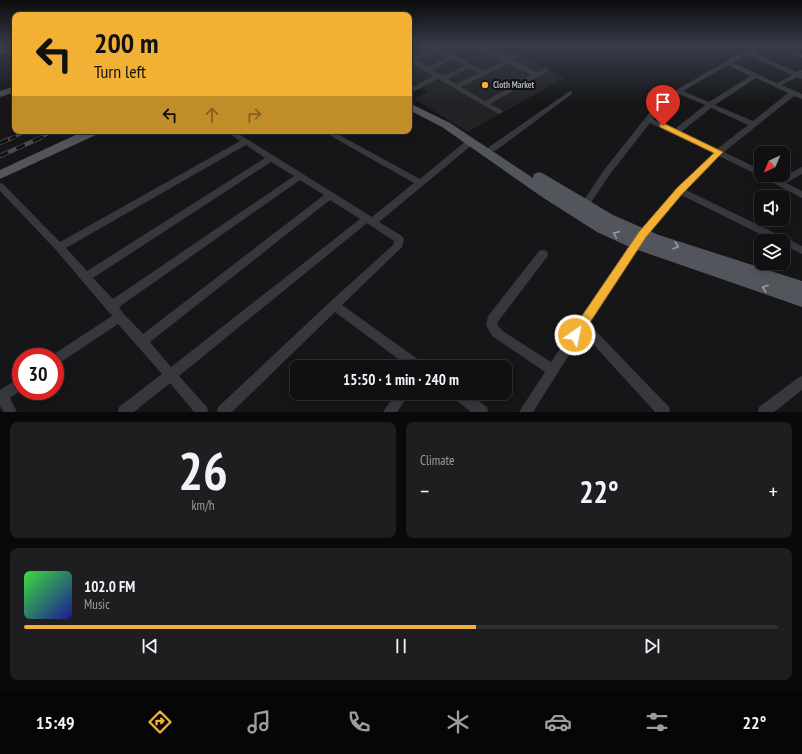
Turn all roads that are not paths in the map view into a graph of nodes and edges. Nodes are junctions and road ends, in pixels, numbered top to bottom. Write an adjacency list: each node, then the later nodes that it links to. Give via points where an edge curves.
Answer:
1 (419, 65): 9 (street)
2 (437, 65): 9 (street)
3 (499, 65): 11 (street)
4 (517, 65): 13 (street)
5 (724, 65): 20 (street)
6 (733, 65): 14 (street)
7 (779, 65): 12 (street)
8 (469, 66): 11 (street); 15 (street)
9 (427, 70): 15 (street)
10 (546, 70): 13 (street)
11 (483, 73): 17 (street)
12 (800, 74): 16 (street)
13 (537, 75): 26 (street)
14 (756, 75): 16 (street); 27 (street)
15 (440, 78): 17 (street); 19 (street)
16 (778, 85): 22 (street)
17 (456, 87): 26 (street)
18 (12, 90): 23 (street)
19 (412, 91)
20 (678, 91): 27 (street); 30 (street)
21 (570, 93): 38 (street)
22 (794, 93): 24 (street); 31 (street)
23 (0, 94)
24 (802, 97)
25 (412, 103): 38 (main road)
26 (485, 104): 29 (street)
27 (710, 105): 31 (street); 32 (street)
28 (412, 108): 37 (main road, via 446,125)
29 (500, 112)
30 (649, 120): 32 (street); 52 (street, via 607,172)
31 (753, 124): 39 (street)
32 (676, 132): 39 (street)
33 (87, 134): 41 (main road)
34 (234, 134): 36 (street)
35 (331, 134): 46 (street)
36 (246, 142): 40 (street); 55 (street)
37 (470, 142): 46 (street); 54 (main road, one-way to 37, via 602,228)
38 (492, 149): 52 (main road)
39 (719, 152): 42 (street); 49 (street)
40 (271, 158): 45 (street); 58 (street)
41 (22, 164): 44 (main road); 48 (main road)
42 (754, 170)
43 (802, 170): 47 (street)
44 (0, 175)
45 (300, 176): 50 (street); 62 (street)
46 (420, 183): 53 (street)
47 (779, 183): 51 (street)
48 (0, 185): 55 (street)
49 (680, 191): 54 (street); 56 (street)
50 (330, 195): 53 (street); 65 (street)
51 (802, 195)
52 (585, 205): 54 (main road)
53 (370, 220): 61 (street, via 399,239 397,247); 69 (street)
54 (640, 239): 59 (main road, one-way to 59); 60 (main road, one-way to 54); 64 (street)
55 (59, 247): 58 (street)
56 (802, 250)
57 (543, 254): 68 (street, via 492,320 491,326 500,336)
58 (86, 277): 62 (street)
59 (802, 288)
60 (802, 300)
61 (334, 305): 67 (street); 78 (street)
62 (112, 306): 63 (street)
63 (119, 317): 65 (street); 66 (street)
64 (582, 324): 68 (street); 82 (street)
65 (142, 341): 69 (street)
66 (64, 354)
67 (409, 360)
68 (553, 370): 81 (street)
69 (171, 375): 76 (street); 77 (street)
70 (802, 382): 83 (street)
71 (12, 389): 72 (street)
72 (0, 397): 75 (street)
73 (398, 400): 79 (street)
74 (466, 400): 80 (street)
75 (11, 412)
76 (124, 412)
77 (202, 412)
78 (223, 412)
79 (389, 412)
80 (482, 412)
81 (525, 412)
82 (664, 412)
83 (764, 412)

